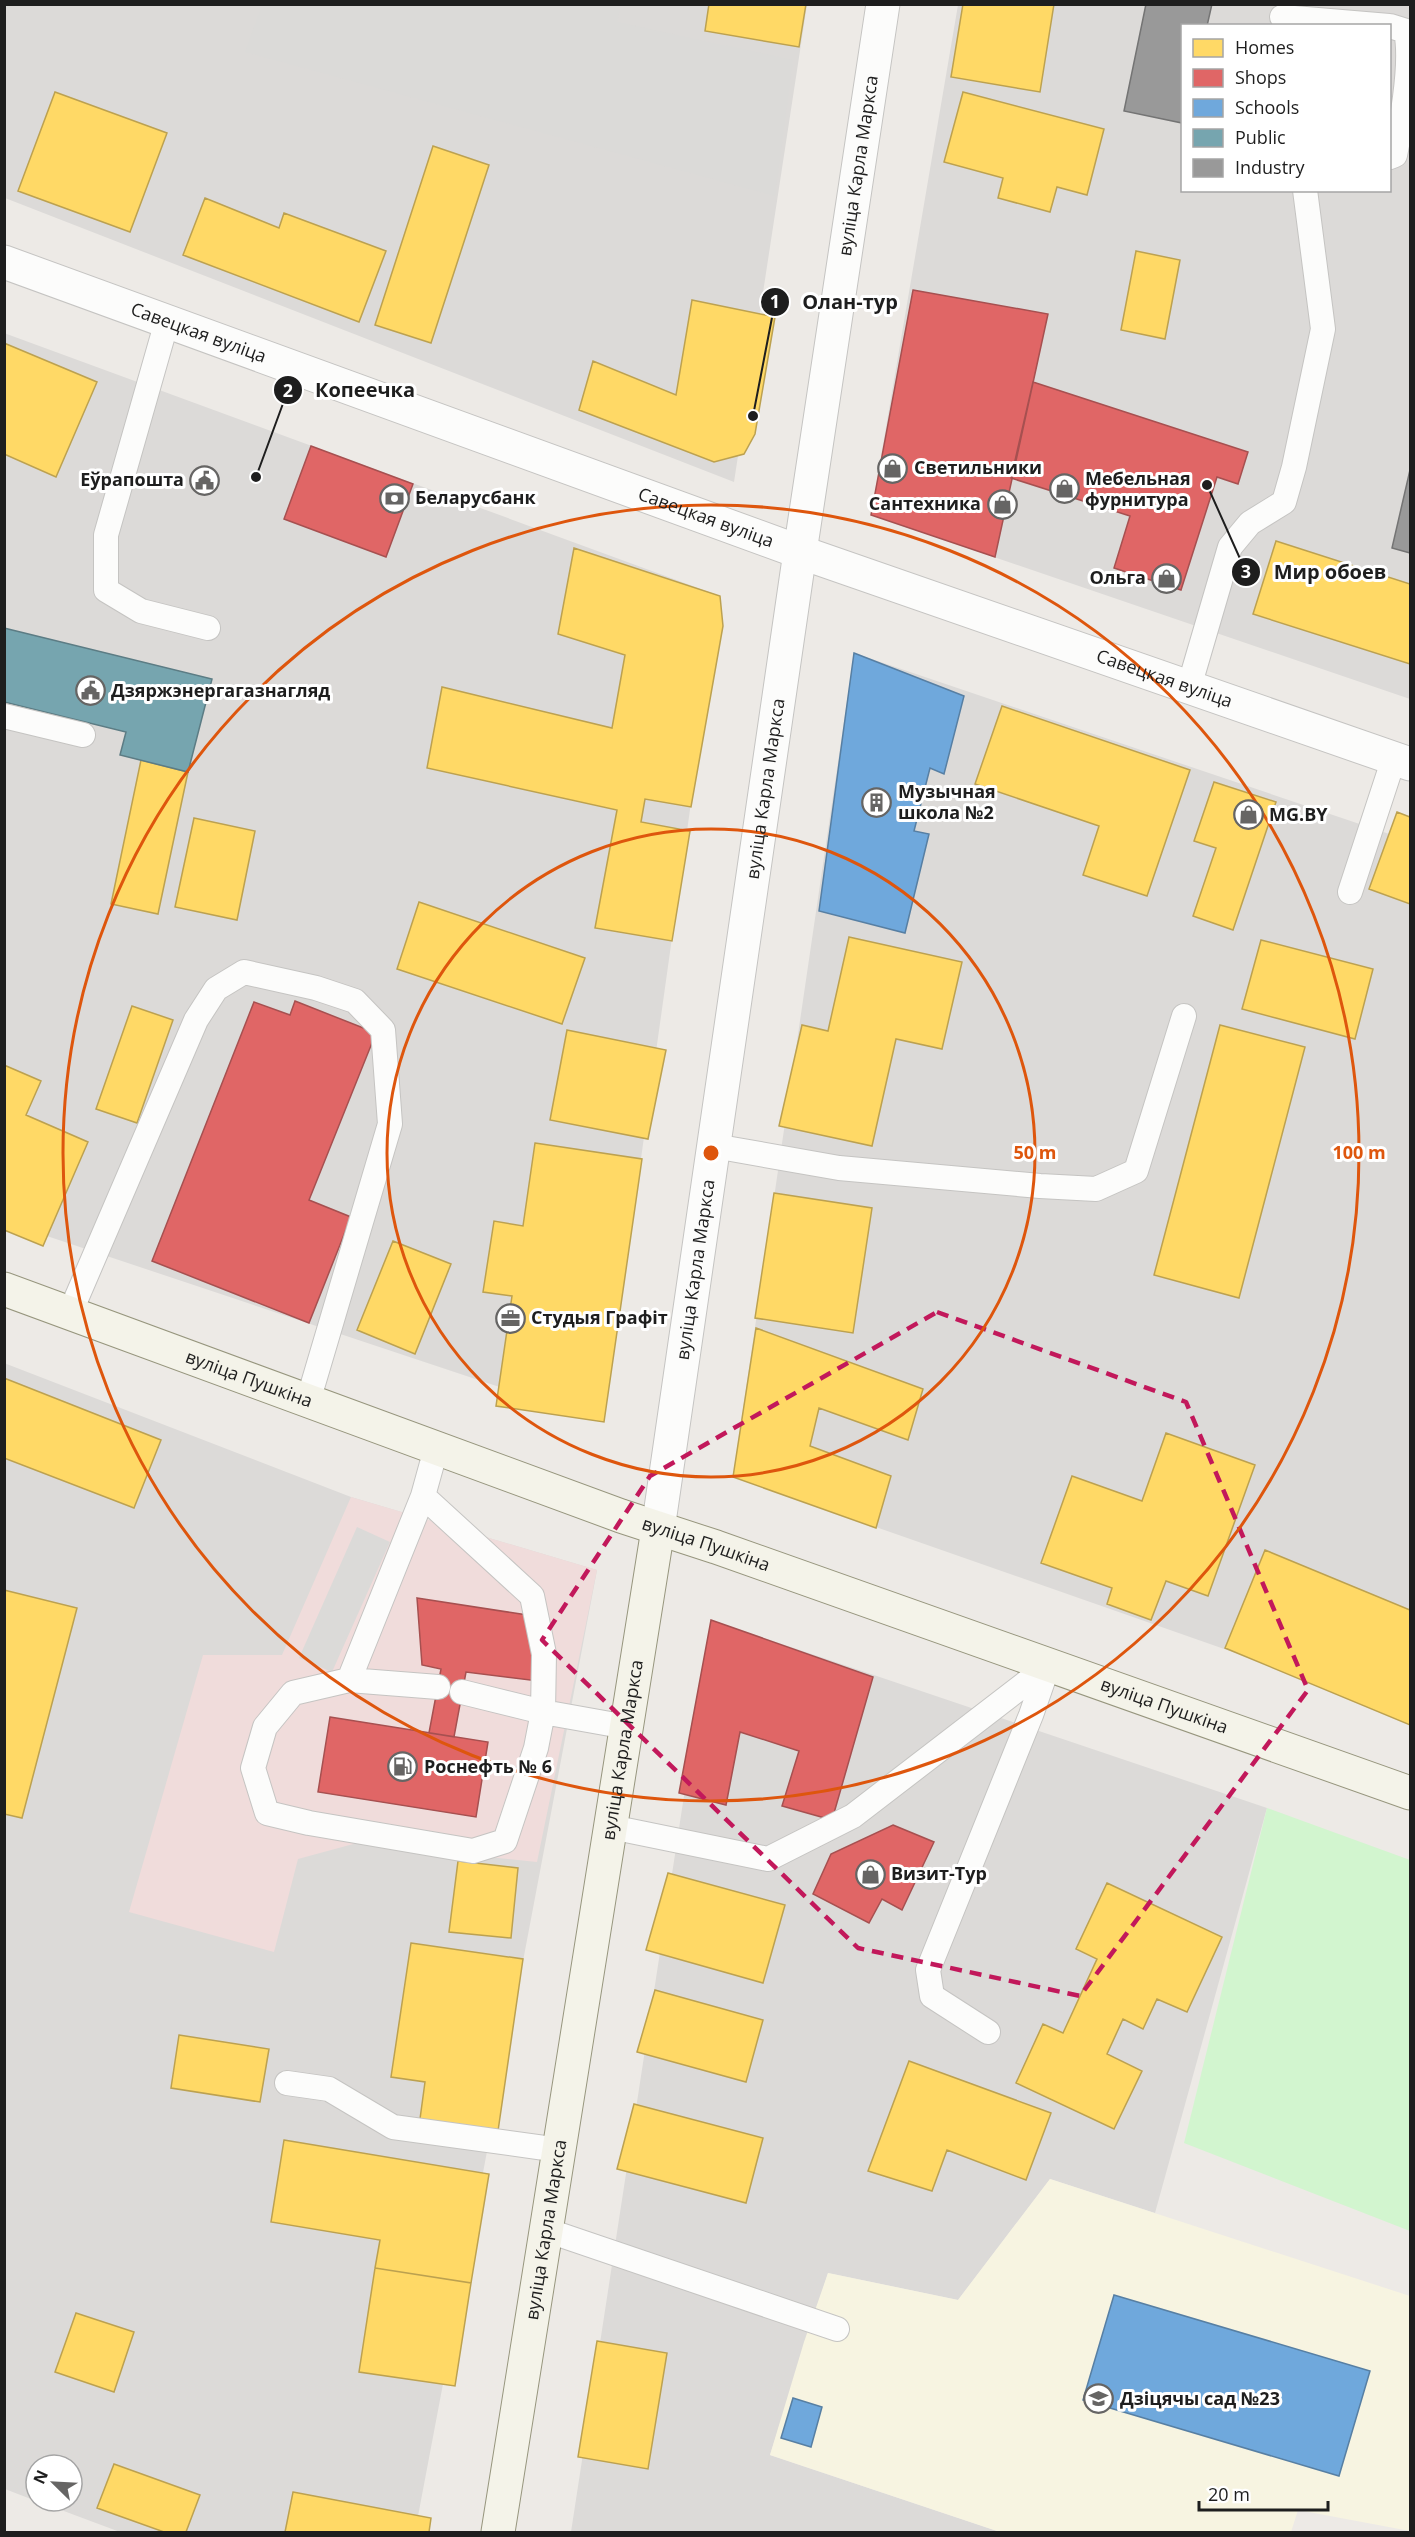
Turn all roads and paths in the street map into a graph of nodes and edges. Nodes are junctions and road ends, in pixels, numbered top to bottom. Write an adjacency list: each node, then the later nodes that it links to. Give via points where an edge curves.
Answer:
1 (883, 4): 9 (street, вуліца Карла Маркса)
2 (1282, 16): 3 (lane)
3 (1368, 24)
4 (1391, 27): 5 (lane, via 1406,31 1409,48 1399,137 1395,155)
5 (1391, 156)
6 (1305, 192): 11 (lane, via 1323,329 1294,467 1284,502 1250,523 1230,547)
7 (4, 262): 8 (street, Савецкая вуліца)
8 (167, 321): 9 (street, Савецкая вуліца); 10 (lane, via 106,535 106,590 141,611)
9 (800, 552): 11 (street, Савецкая вуліца); 17 (street, вуліца Карла Маркса)
10 (208, 628)
11 (1189, 687): 14 (street, Савецкая вуліца)
12 (4, 716): 13 (lane)
13 (83, 735)
14 (1402, 761): 15 (lane)
15 (1350, 892)
16 (1184, 1016): 17 (lane, via 1136,1171 1096,1189 839,1168)
17 (714, 1146): 23 (street, вуліца Карла Маркса)
18 (4, 1289): 19 (main road, вуліца Пушкіна)
19 (70, 1313): 20 (main road, вуліца Пушкіна); 20 (lane, via 196,1020 216,989 244,972 355,1001 383,1030 390,1124)
20 (308, 1401): 21 (main road, вуліца Пушкіна)
21 (436, 1449): 22 (lane); 23 (main road, вуліца Пушкіна)
22 (423, 1496): 25 (lane); 28 (lane, via 532,1596 544,1654)
23 (657, 1528): 24 (main road, вуліца Пушкіна); 29 (main road, вуліца Карла Маркса)
24 (1048, 1666): 30 (main road, вуліца Пушкіна); 31 (lane, via 853,1816 768,1859); 32 (lane, via 928,1970 932,1996)
25 (349, 1680): 26 (lane); 28 (lane, via 293,1693 265,1727 253,1768 267,1813 473,1851 505,1840 536,1748)
26 (438, 1687)
27 (462, 1692): 28 (lane)
28 (543, 1712): 29 (lane)
29 (627, 1728): 31 (main road, вуліца Карла Маркса)
30 (1410, 1793)
31 (611, 1827): 34 (main road, вуліца Карла Маркса)
32 (988, 2032)
33 (287, 2084): 34 (lane, via 329,2089 393,2127)
34 (559, 2150): 35 (main road, вуліца Карла Маркса)
35 (546, 2230): 36 (lane); 37 (main road, вуліца Карла Маркса)
36 (837, 2328)
37 (498, 2532)

